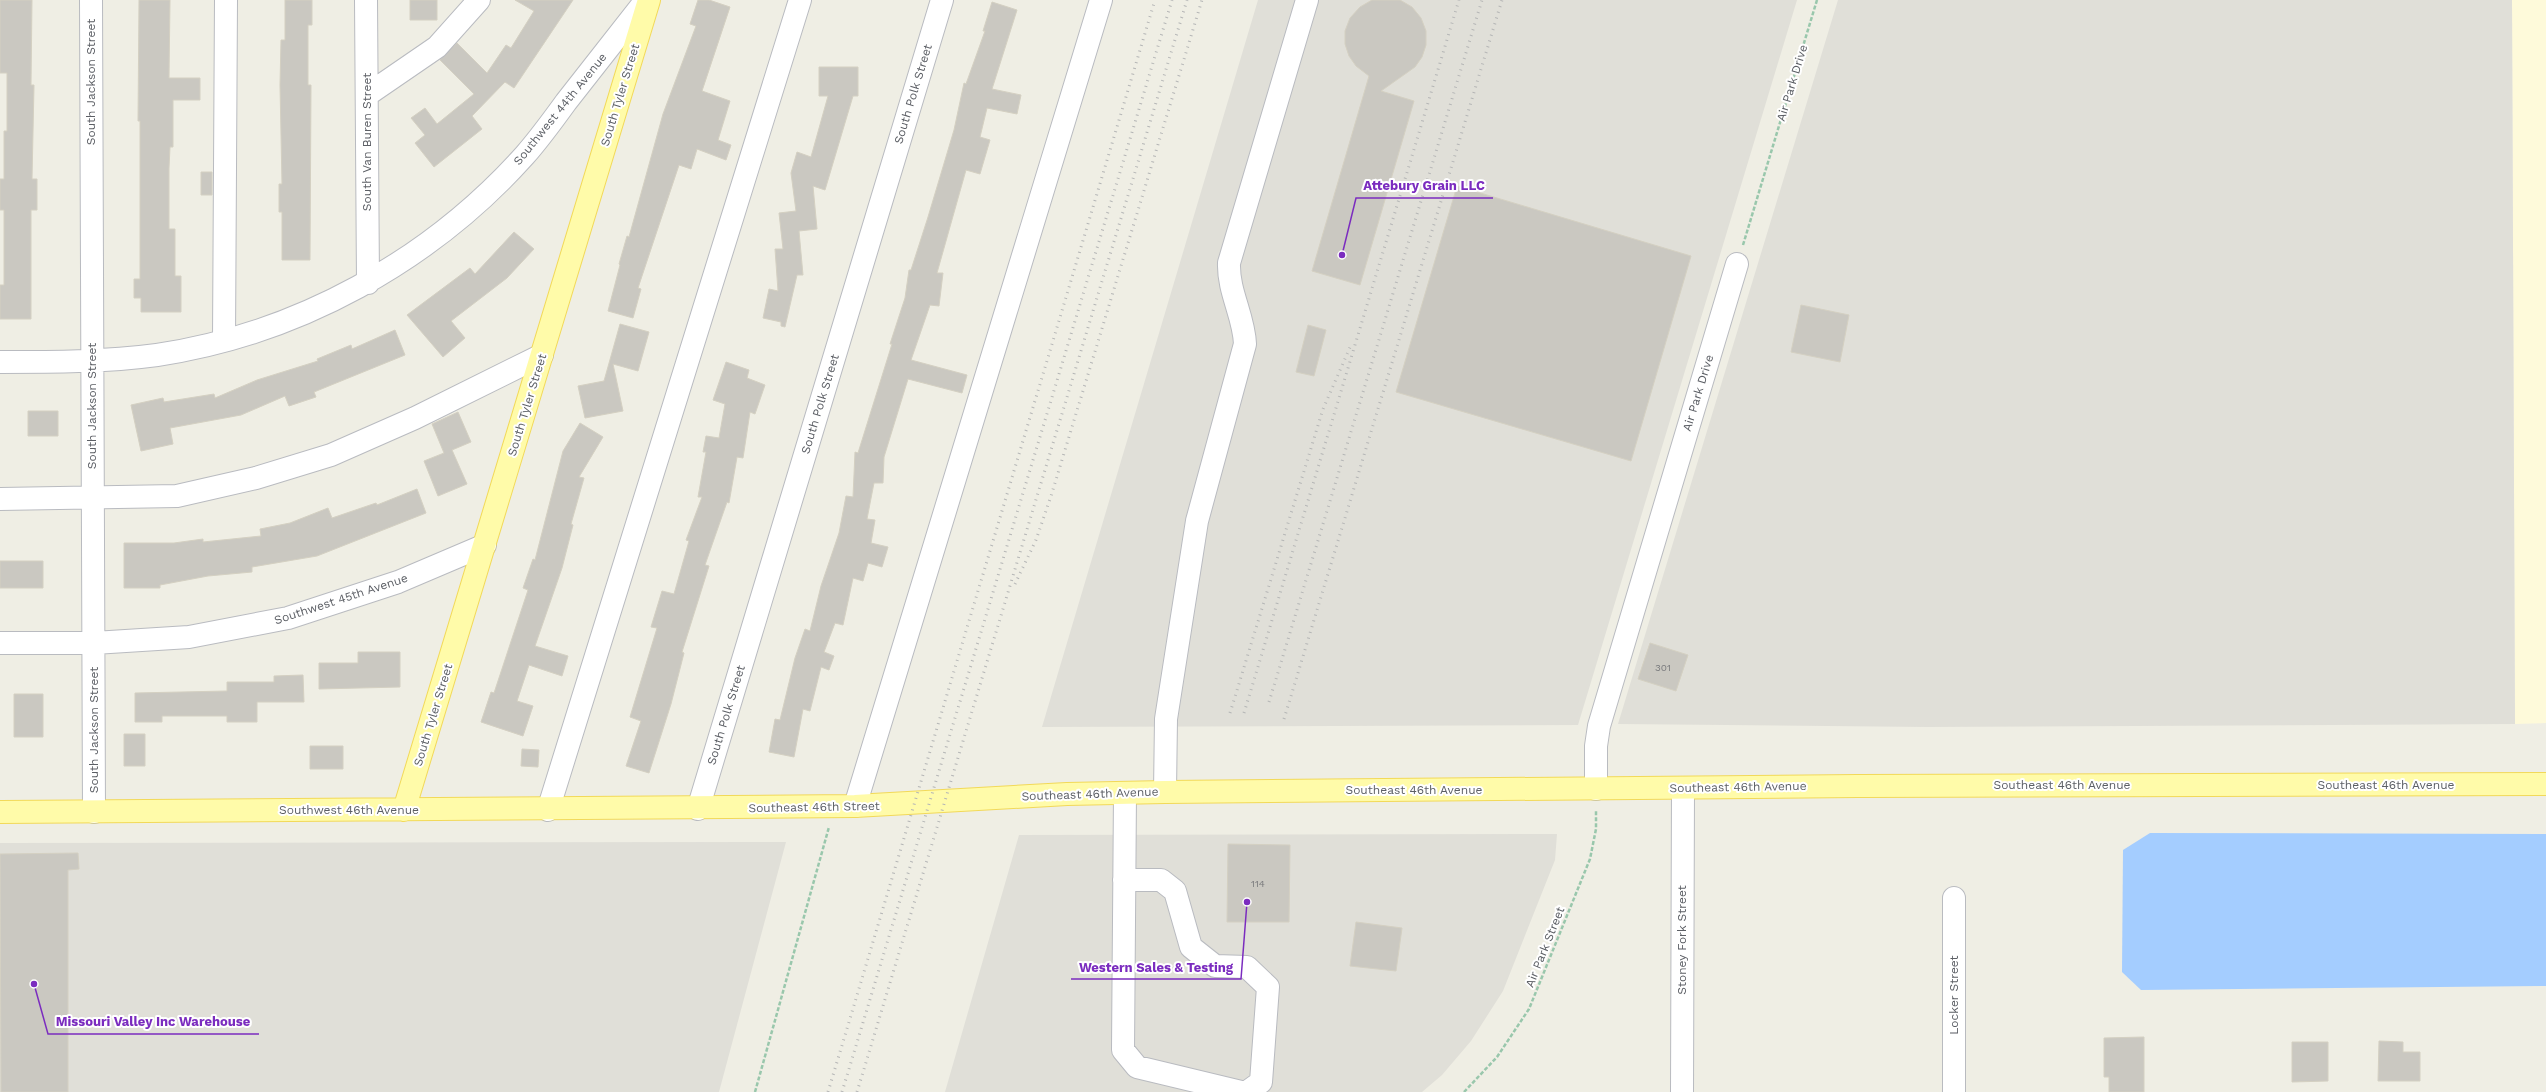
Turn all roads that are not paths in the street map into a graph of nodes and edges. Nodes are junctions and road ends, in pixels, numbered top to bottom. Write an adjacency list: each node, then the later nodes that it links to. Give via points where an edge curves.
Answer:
1 (91, 0): 17 (street, South Jackson Street)
2 (226, 0): 14 (street)
3 (366, 0): 11 (street, South Van Buren Street)
4 (479, 0): 11 (street, via 437,47)
5 (646, 0): 13 (street, Southwest 44th Avenue, via 526,154 494,187 438,236)
6 (649, 0): 15 (main road, South Tyler Street)
7 (800, 0): 32 (street)
8 (942, 0): 30 (street, South Polk Street)
9 (1101, 0): 29 (street)
10 (1307, 0): 26 (street, via 1229,263 1228,280 1245,328 1245,344 1197,521 1166,719)
11 (367, 95): 13 (street, South Van Buren Street)
12 (1737, 264): 25 (street, Air Park Drive, via 1599,726 1596,746)
13 (368, 283): 14 (street, Southwest 44th Avenue, via 294,317)
14 (224, 340): 17 (street, Southwest 44th Avenue, via 158,354)
15 (542, 355): 19 (street, via 415,418 332,454 256,478 177,496); 20 (main road, South Tyler Street)
16 (0, 362): 17 (street, Southwest 44th Avenue)
17 (92, 362): 19 (street, South Jackson Street)
18 (0, 499): 19 (street)
19 (93, 499): 21 (street, South Jackson Street)
20 (485, 545): 21 (street, Southwest 45th Avenue, via 398,582 288,618 189,637); 31 (main road, South Tyler Street)
21 (94, 643): 22 (street, Southwest 45th Avenue); 34 (street, South Jackson Street)
22 (0, 644)
23 (2546, 784): 24 (main road, Southeast 46th Avenue)
24 (1683, 788): 25 (main road, Southeast 46th Avenue); 39 (street, Stoney Fork Street)
25 (1596, 789): 26 (main road, Southeast 46th Avenue)
26 (1165, 792): 27 (main road, Southeast 46th Avenue)
27 (1125, 793): 28 (main road, Southeast 46th Avenue); 35 (street)
28 (930, 802): 29 (main road, Southeast 46th Street)
29 (844, 807): 30 (main road, Southeast 46th Street)
30 (698, 809): 32 (main road, Southwest 46th Avenue)
31 (404, 810): 32 (main road, Southwest 46th Avenue); 34 (main road, Southwest 46th Avenue)
32 (548, 810)
33 (0, 812): 34 (main road, Southwest 46th Avenue)
34 (94, 812)
35 (1124, 880): 37 (street, via 1122,1050 1137,1067); 38 (street, via 1161,880 1175,891 1191,947 1215,966 1247,967 1268,987 1261,1082)
36 (1954, 898): 40 (street, Locker Street)
37 (1241, 1092)
38 (1248, 1092)
39 (1682, 1092)
40 (1954, 1092)

